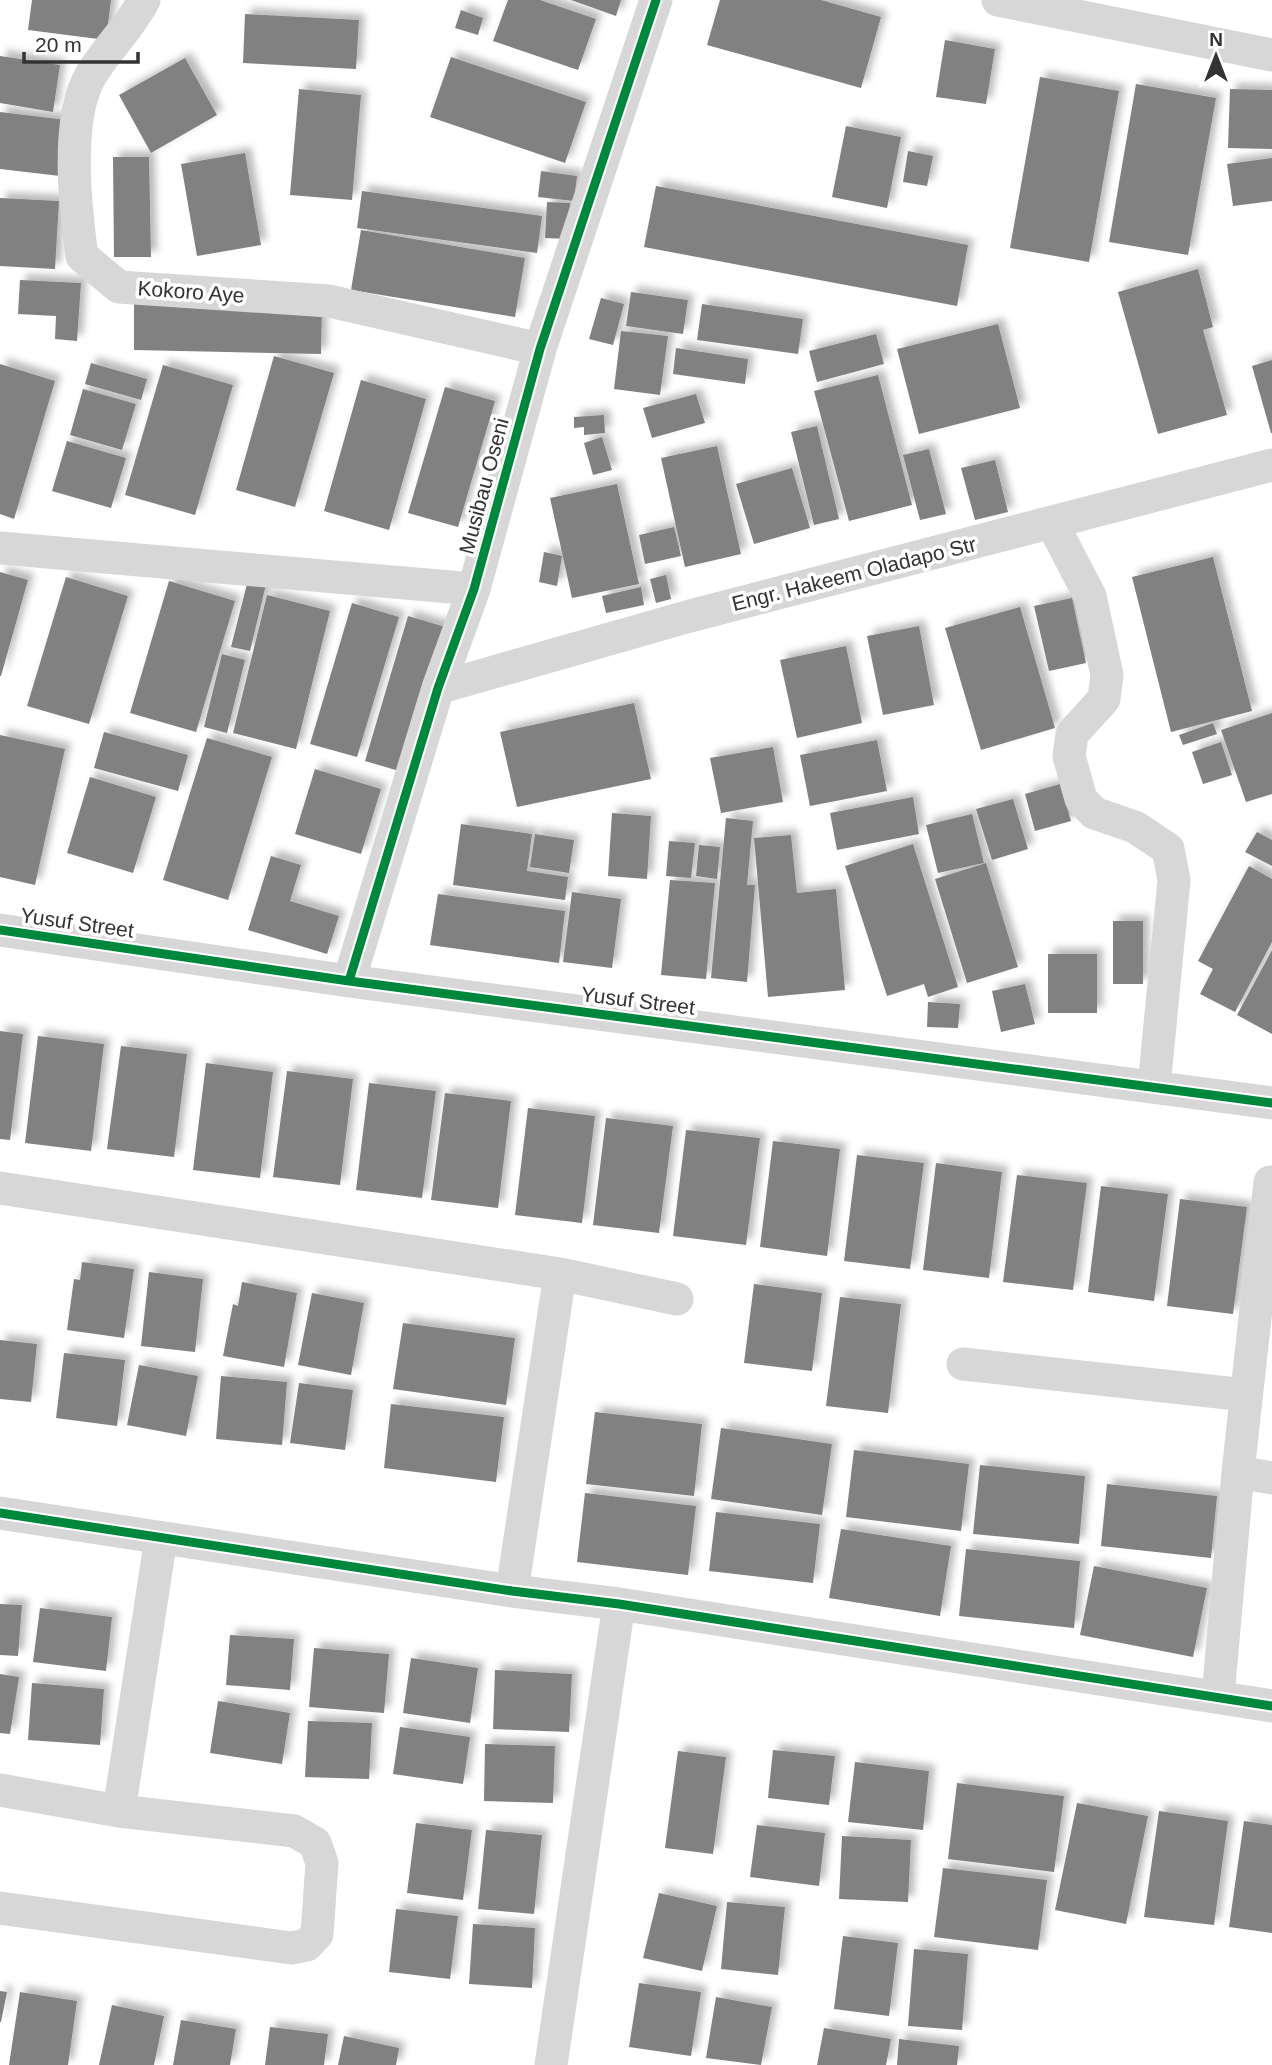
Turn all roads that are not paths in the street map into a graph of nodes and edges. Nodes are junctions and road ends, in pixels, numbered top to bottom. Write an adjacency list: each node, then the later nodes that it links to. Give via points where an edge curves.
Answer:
1 (144, 0): 5 (street, Kokoro Aye, via 132,24 91,75 78,103 74,201 82,256 119,287 329,301)
2 (656, 0): 5 (street, Musibau Oseni)
3 (998, 0): 4 (street)
4 (1272, 55)
5 (540, 349): 9 (street, Musibau Oseni)
6 (1272, 465): 7 (street, Engr. Hakeem Oladapo Str)
7 (1052, 523): 10 (street, Engr. Hakeem Oladapo Str, via 690,616); 13 (street, via 1090,596 1107,675 1104,699 1072,734 1069,756 1081,799 1094,813 1135,827 1168,849 1174,880)
8 (0, 548): 9 (street)
9 (474, 589): 10 (street, Musibau Oseni)
10 (438, 688): 12 (street, Musibau Oseni)
11 (0, 930): 12 (street, Yusuf Street)
12 (349, 981): 13 (street, Yusuf Street)
13 (1154, 1087): 14 (street, Yusuf Street)
14 (1272, 1103)
15 (1270, 1182): 20 (street)
16 (0, 1188): 17 (street)
17 (560, 1274): 18 (street); 25 (street)
18 (677, 1299)
19 (963, 1364): 20 (street)
20 (1246, 1395): 21 (street)
21 (1238, 1472): 22 (street); 27 (street)
22 (1272, 1478)
23 (0, 1513): 24 (street)
24 (161, 1538): 25 (street); 30 (street)
25 (512, 1591): 26 (street)
26 (619, 1604): 27 (street); 32 (street)
27 (1218, 1696): 28 (street)
28 (1272, 1706)
29 (0, 1790): 30 (street)
30 (119, 1811): 31 (street, via 294,1831 315,1843 322,1863 317,1934 307,1945 291,1948)
31 (0, 1908)
32 (551, 2065)

